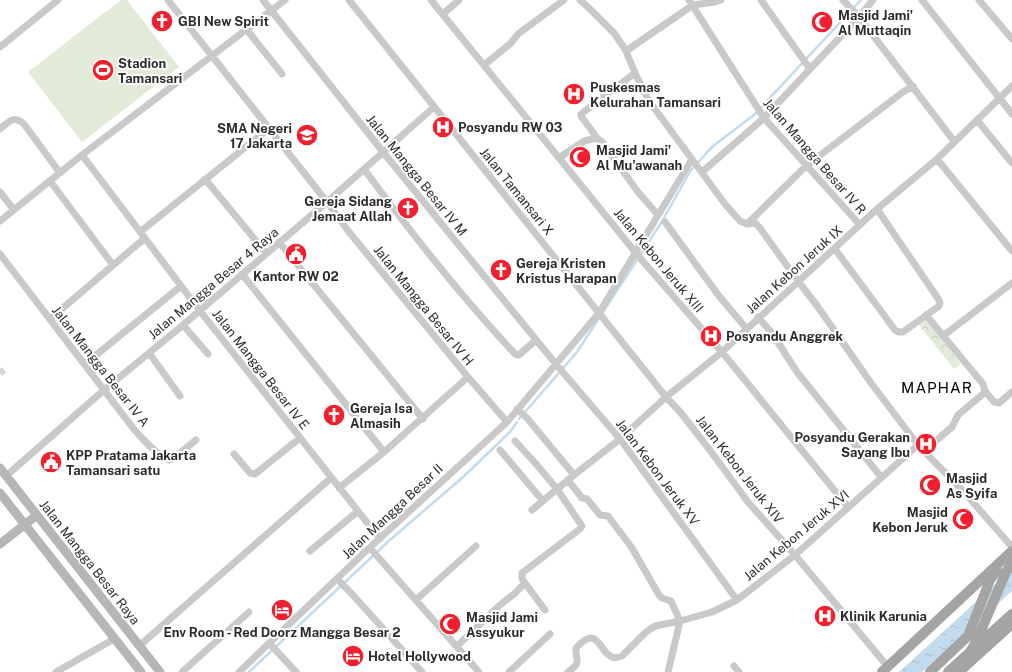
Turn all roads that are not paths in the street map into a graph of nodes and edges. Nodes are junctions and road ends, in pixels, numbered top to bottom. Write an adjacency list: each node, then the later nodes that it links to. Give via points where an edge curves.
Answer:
1 (58, 0): 22 (street)
2 (168, 0): 24 (street, Jalan Mangga Besar IV H)
3 (263, 0): 17 (street, Jalan Mangga Besar IV M)
4 (285, 0): 17 (street)
5 (349, 0): 32 (street, Jalan Tamansari X)
6 (432, 0): 19 (street, Jalan Kebon Jeruk XIII)
7 (459, 0): 19 (street)
8 (564, 0): 25 (street, via 518,34)
9 (580, 0): 23 (street, via 615,34)
10 (721, 0): 16 (street)
11 (761, 0): 26 (street)
12 (843, 0): 18 (street)
13 (872, 0): 18 (street)
14 (922, 0): 31 (street)
15 (979, 0): 21 (street)
16 (691, 3): 23 (street); 34 (street, Jalan Mangga Besar IV R)
17 (272, 10): 20 (street); 40 (street, Jalan Mangga Besar IV M)
18 (855, 12): 26 (street); 29 (street)
19 (443, 14): 25 (street, Jalan Kebon Jeruk XIII)
20 (247, 30): 24 (street); 28 (street)
21 (1012, 39)
22 (0, 47)
23 (626, 51): 27 (street)
24 (212, 57): 36 (street, Jalan Mangga Besar IV H); 41 (street)
25 (484, 65): 42 (street, Jalan Kebon Jeruk XIII)
26 (808, 67): 34 (street)
27 (635, 73): 38 (street, via 581,114); 44 (street, via 649,101)
28 (282, 74)
29 (913, 86): 39 (street); 46 (street)
30 (1012, 86): 31 (street, Jalan Kebon Jeruk IX)
31 (999, 98): 33 (street); 35 (street, Jalan Kebon Jeruk IX)
32 (434, 107): 40 (street, Jalan Mangga Besar 4 Raya); 74 (street, Jalan Tamansari X)
33 (1012, 114)
34 (764, 118): 46 (street, Jalan Mangga Besar IV R); 48 (street)
35 (977, 120): 39 (street, Jalan Kebon Jeruk IX); 45 (street)
36 (268, 128): 50 (street); 53 (street, Jalan Mangga Besar IV H)
37 (0, 129): 49 (street, via 10,121 19,120)
38 (597, 138): 42 (street, via 584,141); 56 (street)
39 (954, 141): 43 (street, Jalan Kebon Jeruk IX)
40 (383, 152): 47 (street, Jalan Mangga Besar 4 Raya); 81 (street, Jalan Mangga Besar IV M)
41 (82, 155): 49 (street); 61 (street, Jalan Mangga Besar IV E)
42 (559, 158): 67 (street, Jalan Kebon Jeruk XIII)
43 (936, 159): 54 (street, Jalan Kebon Jeruk IX); 64 (street)
44 (693, 160): 48 (street); 56 (street, Jalan Mangga Besar II)
45 (1012, 163)
46 (806, 166): 59 (street); 60 (street, Jalan Mangga Besar IV R)
47 (364, 168): 53 (street, Jalan Mangga Besar 4 Raya); 81 (street, via 422,248 515,354 520,354)
48 (701, 170): 59 (street, via 726,204)
49 (60, 173): 51 (street)
50 (205, 179): 61 (street); 65 (street)
51 (50, 181): 55 (street); 68 (street)
52 (0, 192): 55 (street)
53 (327, 202): 62 (street, Jalan Mangga Besar 4 Raya); 87 (street, Jalan Mangga Besar IV H)
54 (877, 209): 60 (street, Jalan Kebon Jeruk IX); 75 (street, via 940,302 939,306)
55 (14, 210): 57 (street)
56 (658, 215): 67 (street, Jalan Mangga Besar II)
57 (0, 221)
58 (665, 222): 79 (street, via 719,296)
59 (747, 224): 70 (street, via 754,223 760,228)
60 (860, 225): 63 (street, Jalan Kebon Jeruk IX)
61 (143, 235): 68 (street); 72 (street, Jalan Mangga Besar IV E)
62 (279, 242): 65 (street, Jalan Mangga Besar 4 Raya); 94 (street)
63 (835, 249): 70 (street, Jalan Kebon Jeruk IX); 75 (street, via 895,330 903,332)
64 (1012, 251)
65 (266, 253): 69 (street, Jalan Mangga Besar 4 Raya)
66 (0, 254): 76 (street, Jalan Mangga Besar IV A)
67 (637, 254): 74 (street, Jalan Mangga Besar II); 83 (street, Jalan Kebon Jeruk XIII)
68 (113, 265): 76 (street)
69 (242, 274): 73 (street, Jalan Mangga Besar 4 Raya); 103 (street)
70 (798, 282): 77 (street, Jalan Kebon Jeruk IX); 100 (street)
71 (1012, 283): 80 (street)
72 (181, 286): 73 (street, Jalan Mangga Besar IV E); 85 (street)
73 (200, 311): 78 (street, Jalan Mangga Besar 4 Raya); 96 (street, Jalan Mangga Besar IV E)
74 (599, 313): 86 (street, Jalan Mangga Besar II); 92 (street, Jalan Tamansari X)
75 (926, 315): 80 (street)
76 (52, 317): 85 (street, Jalan Mangga Besar IV A)
77 (758, 317): 79 (street, Jalan Kebon Jeruk IX); 108 (street)
78 (183, 325): 82 (street, Jalan Mangga Besar 4 Raya); 84 (street)
79 (746, 328): 83 (street, Jalan Kebon Jeruk IX)
80 (942, 336): 89 (street, via 983,384)
81 (536, 340): 86 (street, Jalan Mangga Besar IV M)
82 (150, 352): 88 (street, Jalan Mangga Besar 4 Raya); 91 (street)
83 (722, 352): 92 (street, Jalan Kebon Jeruk IX); 115 (street, Jalan Kebon Jeruk XIII)
84 (208, 354)
85 (85, 364): 88 (street, Jalan Mangga Besar IV A)
86 (557, 365): 93 (street, Jalan Mangga Besar II); 97 (street, Jalan Kebon Jeruk XV)
87 (468, 377): 94 (street); 95 (street, Jalan Mangga Besar IV H)
88 (104, 390): 98 (street, Jalan Mangga Besar IV A, via 133,428 167,460 174,458); 107 (street, Jalan Mangga Besar 4 Raya)
89 (986, 391): 90 (street, via 994,402 999,403); 102 (street, via 958,415 952,427)
90 (1012, 392)
91 (180, 396)
92 (666, 397): 97 (street, Jalan Kebon Jeruk IX); 127 (street, Jalan Kebon Jeruk XIV, via 748,502)
93 (521, 413): 95 (street, Jalan Mangga Besar II); 106 (street)
94 (423, 419): 103 (street)
95 (507, 422): 120 (street, Jalan Mangga Besar II)
96 (300, 438): 104 (street, via 256,474 250,473); 109 (street, Jalan Mangga Besar IV E)
97 (620, 438): 106 (street, Jalan Kebon Jeruk IX); 132 (street, Jalan Kebon Jeruk XV)
98 (196, 440)
99 (515, 441): 112 (street)
100 (918, 445): 102 (street); 108 (street, Jalan Kebon Jeruk XVI)
101 (500, 450): 114 (street)
102 (924, 451): 123 (street)
103 (384, 452): 111 (street)
104 (234, 454)
105 (0, 468): 107 (main road, Jalan Mangga Besar Raya)
106 (574, 474): 110 (street, Jalan Kebon Jeruk IX)
107 (6, 476): 118 (main road, Jalan Mangga Besar Raya)
108 (881, 477): 115 (street, Jalan Kebon Jeruk XVI)
109 (331, 478): 111 (street, Jalan Mangga Besar IV E); 142 (street)
110 (568, 480): 112 (street, Jalan Kebon Jeruk IX); 137 (street, via 600,515 608,516 632,548 659,595 671,601)
111 (339, 488): 117 (street, Jalan Mangga Besar IV E)
112 (557, 489): 114 (street, Jalan Kebon Jeruk IX); 130 (street, via 582,528 523,571 521,575)
113 (0, 493): 119 (main road)
114 (543, 501): 116 (street, Jalan Kebon Jeruk IX)
115 (848, 507): 127 (street, Jalan Kebon Jeruk XVI)
116 (532, 510)
117 (358, 511): 120 (street, Jalan Mangga Besar IV E); 125 (street)
118 (37, 515): 119 (main road); 136 (main road, Jalan Mangga Besar Raya)
119 (24, 525): 121 (main road); 139 (main road)
120 (380, 539): 124 (street, Jalan Mangga Besar II)
121 (0, 544)
122 (476, 546): 131 (street)
123 (1012, 547)
124 (372, 549): 129 (street, Jalan Mangga Besar II); 131 (street)
125 (310, 551)
126 (1012, 552): 146 (main road); 158 (main road, via 989,583 970,632)
127 (795, 555): 132 (street, Jalan Kebon Jeruk XVI); 146 (street, Jalan Kebon Jeruk XIV)
128 (1012, 562): 145 (main road)
129 (338, 580): 143 (street, Jalan Mangga Besar II); 153 (street)
130 (525, 583): 133 (street); 144 (street)
131 (416, 600): 144 (street)
132 (737, 600): 137 (street, Jalan Kebon Jeruk XVI, via 712,612)
133 (545, 610)
134 (249, 612): 150 (street)
135 (1012, 614): 145 (main road)
136 (120, 621): 139 (main road); 142 (main road, Jalan Mangga Besar Raya)
137 (680, 621): 156 (street, Jalan Kebon Jeruk XVI, via 655,626 641,636 622,656 615,658 591,637 576,648 578,662); 157 (street)
138 (1012, 624): 160 (main road)
139 (107, 630): 141 (main road)
140 (550, 634): 155 (street)
141 (114, 639): 147 (street); 148 (main road)
142 (139, 646): 149 (main road, Jalan Mangga Besar Raya)
143 (271, 646): 151 (street, Jalan Mangga Besar II); 152 (street)
144 (457, 646): 154 (street)
145 (970, 652): 159 (main road)
146 (885, 670)
147 (56, 672)
148 (141, 672)
149 (160, 672)
150 (182, 672)
151 (239, 672)
152 (296, 672)
153 (422, 672)
154 (479, 672)
155 (509, 672)
156 (568, 672)
157 (668, 672)
158 (930, 672)
159 (948, 672)
160 (959, 672)

